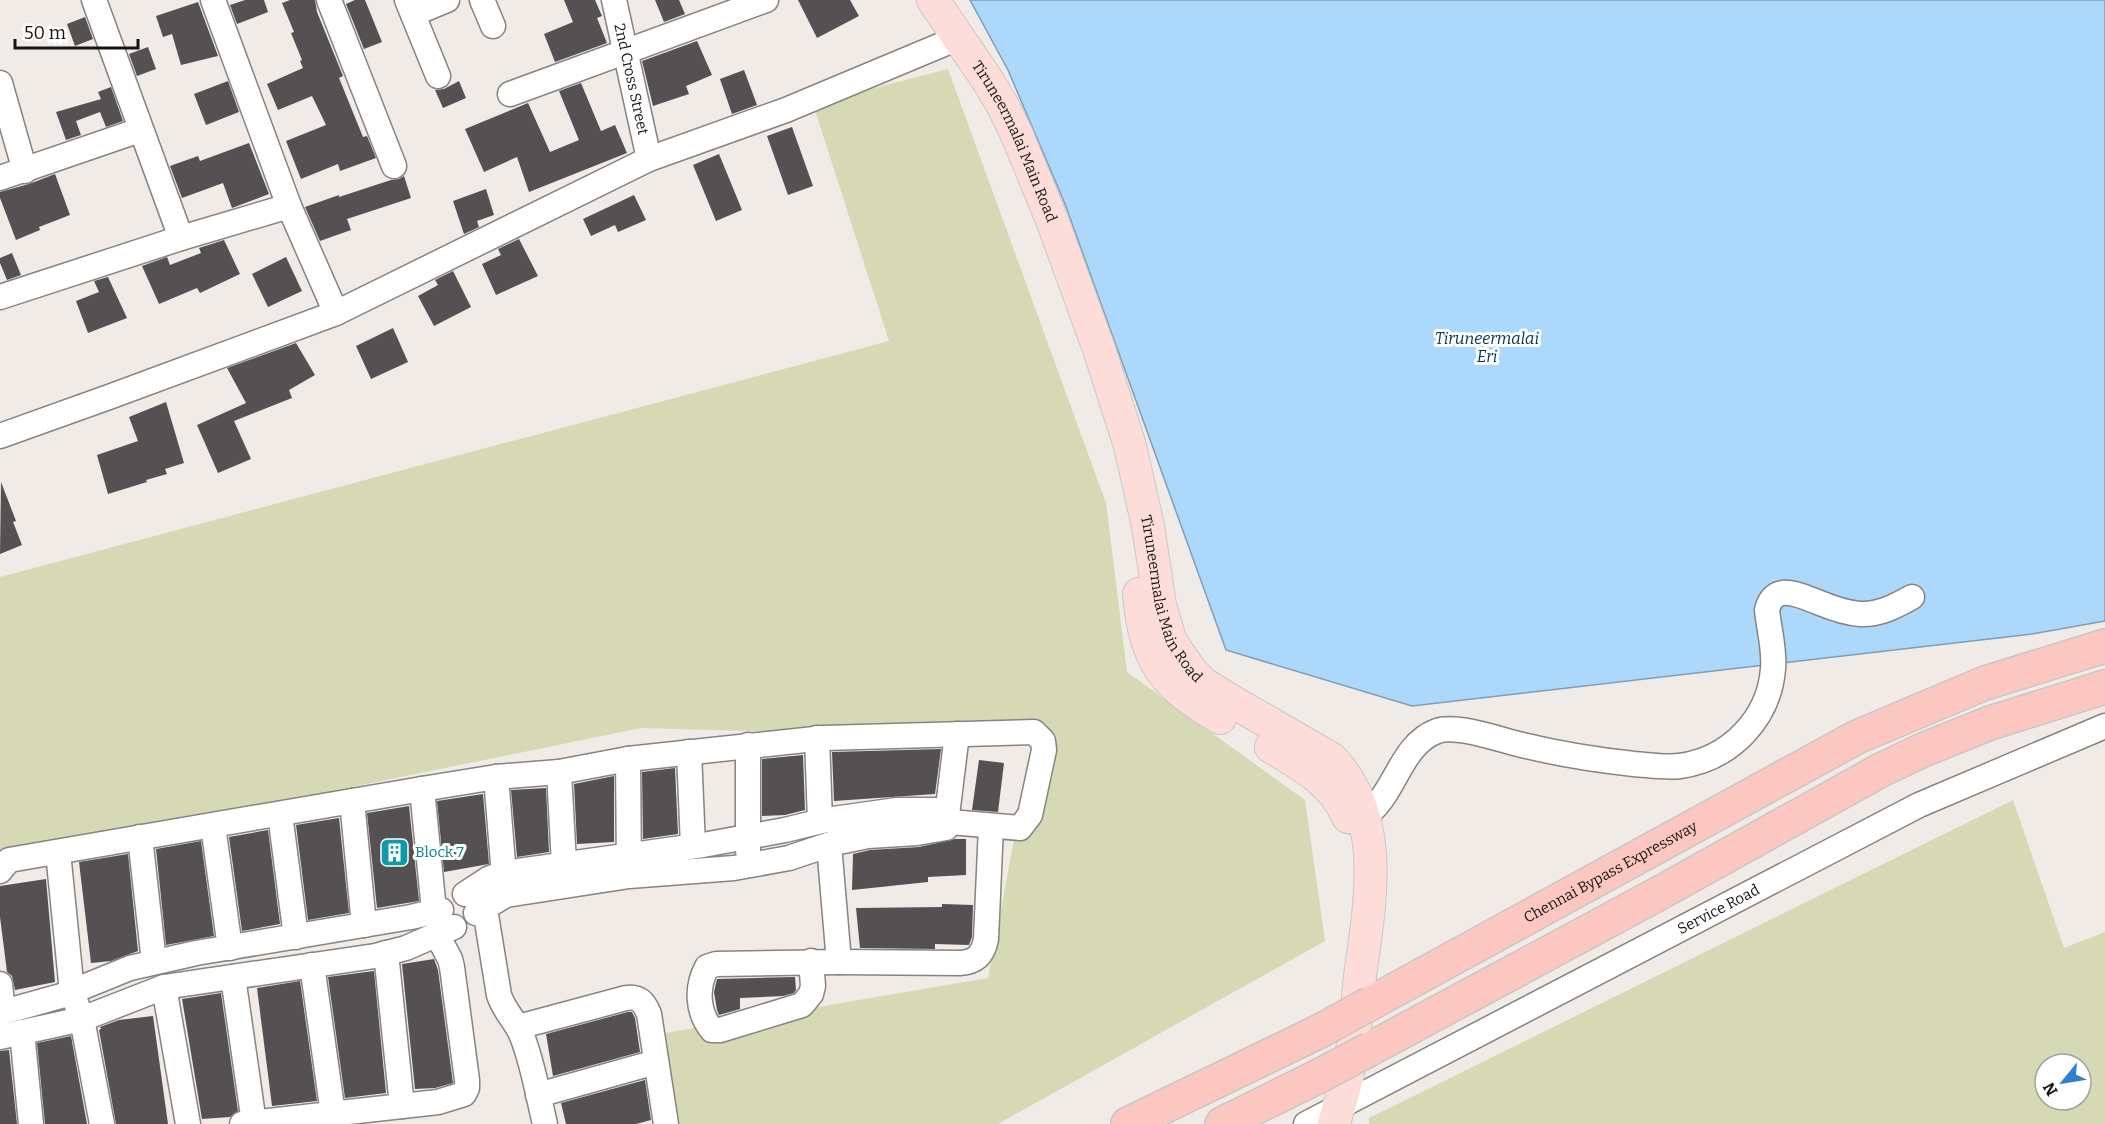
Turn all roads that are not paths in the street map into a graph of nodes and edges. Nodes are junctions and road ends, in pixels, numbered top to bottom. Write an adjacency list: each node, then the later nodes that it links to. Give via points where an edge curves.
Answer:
1 (94, 0): 16 (street)
2 (213, 0): 21 (street)
3 (329, 0): 18 (street)
4 (447, 0): 9 (street)
5 (482, 0): 10 (street)
6 (614, 0): 12 (street, 2nd Cross Street)
7 (766, 0): 12 (street)
8 (933, 0): 11 (main road, Tiruneermalai Main Road)
9 (410, 7): 13 (street)
10 (493, 26)
11 (958, 38): 17 (street, via 786,110); 41 (main road, Tiruneermalai Main Road, via 1009,150 1093,389 1128,511 1143,623 1156,664 1171,684 1193,702 1317,776)
12 (625, 52): 15 (street); 17 (street, 2nd Cross Street)
13 (438, 76)
14 (0, 83): 19 (street)
15 (510, 94)
16 (140, 130): 19 (street); 22 (street)
17 (649, 159): 24 (street)
18 (394, 166)
19 (25, 171): 20 (street)
20 (0, 178)
21 (289, 206): 22 (street); 24 (street)
22 (181, 238): 23 (street)
23 (0, 297)
24 (336, 313): 25 (street)
25 (0, 436)
26 (1912, 597): 41 (street, via 1884,611 1860,614 1802,595 1774,596 1767,610 1773,668 1760,715 1732,745 1706,758 1679,766 1586,759 1459,730 1437,731 1414,747 1374,808)
27 (2105, 646): 84 (highway, Chennai Bypass Expressway, bridge, via 1985,683 1857,737 1320,1031)
28 (2105, 687): 85 (highway, bridge, via 1990,723 1881,770 1656,895)
29 (2105, 726): 77 (street, Service Road, via 1919,804)
30 (957, 734): 31 (street); 40 (street); 44 (street, via 1034,732 1043,741 1030,815 1020,828)
31 (817, 738): 32 (street); 42 (street)
32 (748, 745): 33 (street); 46 (street)
33 (689, 752): 34 (street); 48 (street)
34 (628, 759): 35 (street); 51 (street)
35 (559, 772): 36 (street); 50 (street)
36 (496, 777): 37 (street); 54 (street)
37 (422, 789): 38 (street); 56 (street)
38 (352, 801): 39 (street); 57 (street)
39 (280, 814): 43 (street); 58 (street)
40 (949, 819): 42 (street, via 941,810 897,810); 44 (street); 47 (street, via 946,828 868,836)
41 (1357, 819): 77 (main road, Tiruneermalai Main Road, via 1359,878 1339,1040)
42 (820, 821): 46 (street)
43 (213, 826): 45 (street); 59 (street)
44 (992, 826): 63 (street, via 986,939 978,957 960,963)
45 (140, 837): 49 (street); 62 (street)
46 (748, 837): 48 (street); 52 (street)
47 (829, 845): 52 (street, via 789,858); 63 (street)
48 (693, 846): 51 (street)
49 (58, 852): 53 (street, via 9,860); 68 (street)
50 (564, 864): 51 (street); 54 (street)
51 (630, 865): 52 (street); 54 (street)
52 (748, 865)
53 (0, 871)
54 (505, 884): 55 (street)
55 (475, 905): 56 (street, via 470,923 465,926); 56 (street, via 454,893 449,895 444,899); 71 (street, via 503,1007)
56 (441, 921): 57 (street, via 411,917); 60 (street, via 406,948); 75 (street, via 450,959 467,1088 456,1098)
57 (364, 925): 58 (street)
58 (296, 937): 59 (street)
59 (219, 949): 62 (street); 65 (street)
60 (386, 953): 64 (street); 75 (street)
61 (811, 961): 61 (street, via 708,967 700,984 705,1022 712,1030 720,1030 802,1005 813,986); 63 (street)
62 (154, 962): 68 (street)
63 (839, 962)
64 (312, 965): 65 (street); 76 (street)
65 (222, 978): 67 (street); 78 (street)
66 (0, 984): 69 (street)
67 (164, 987): 70 (street); 81 (street)
68 (72, 992): 69 (street); 70 (street)
69 (1, 1012)
70 (82, 1018): 72 (street); 80 (street)
71 (518, 1027): 73 (street, via 635,997 642,1000 649,1014); 74 (street)
72 (11, 1034): 79 (street)
73 (656, 1062): 74 (street); 83 (street)
74 (538, 1095): 82 (street)
75 (402, 1106): 76 (street)
76 (333, 1114): 78 (street)
77 (1336, 1115): 86 (street, Service Road)
78 (248, 1123)
79 (31, 1124)
80 (102, 1124)
81 (188, 1124)
82 (545, 1124)
83 (666, 1124)
84 (1128, 1124)
85 (1222, 1124)
86 (1306, 1124)

